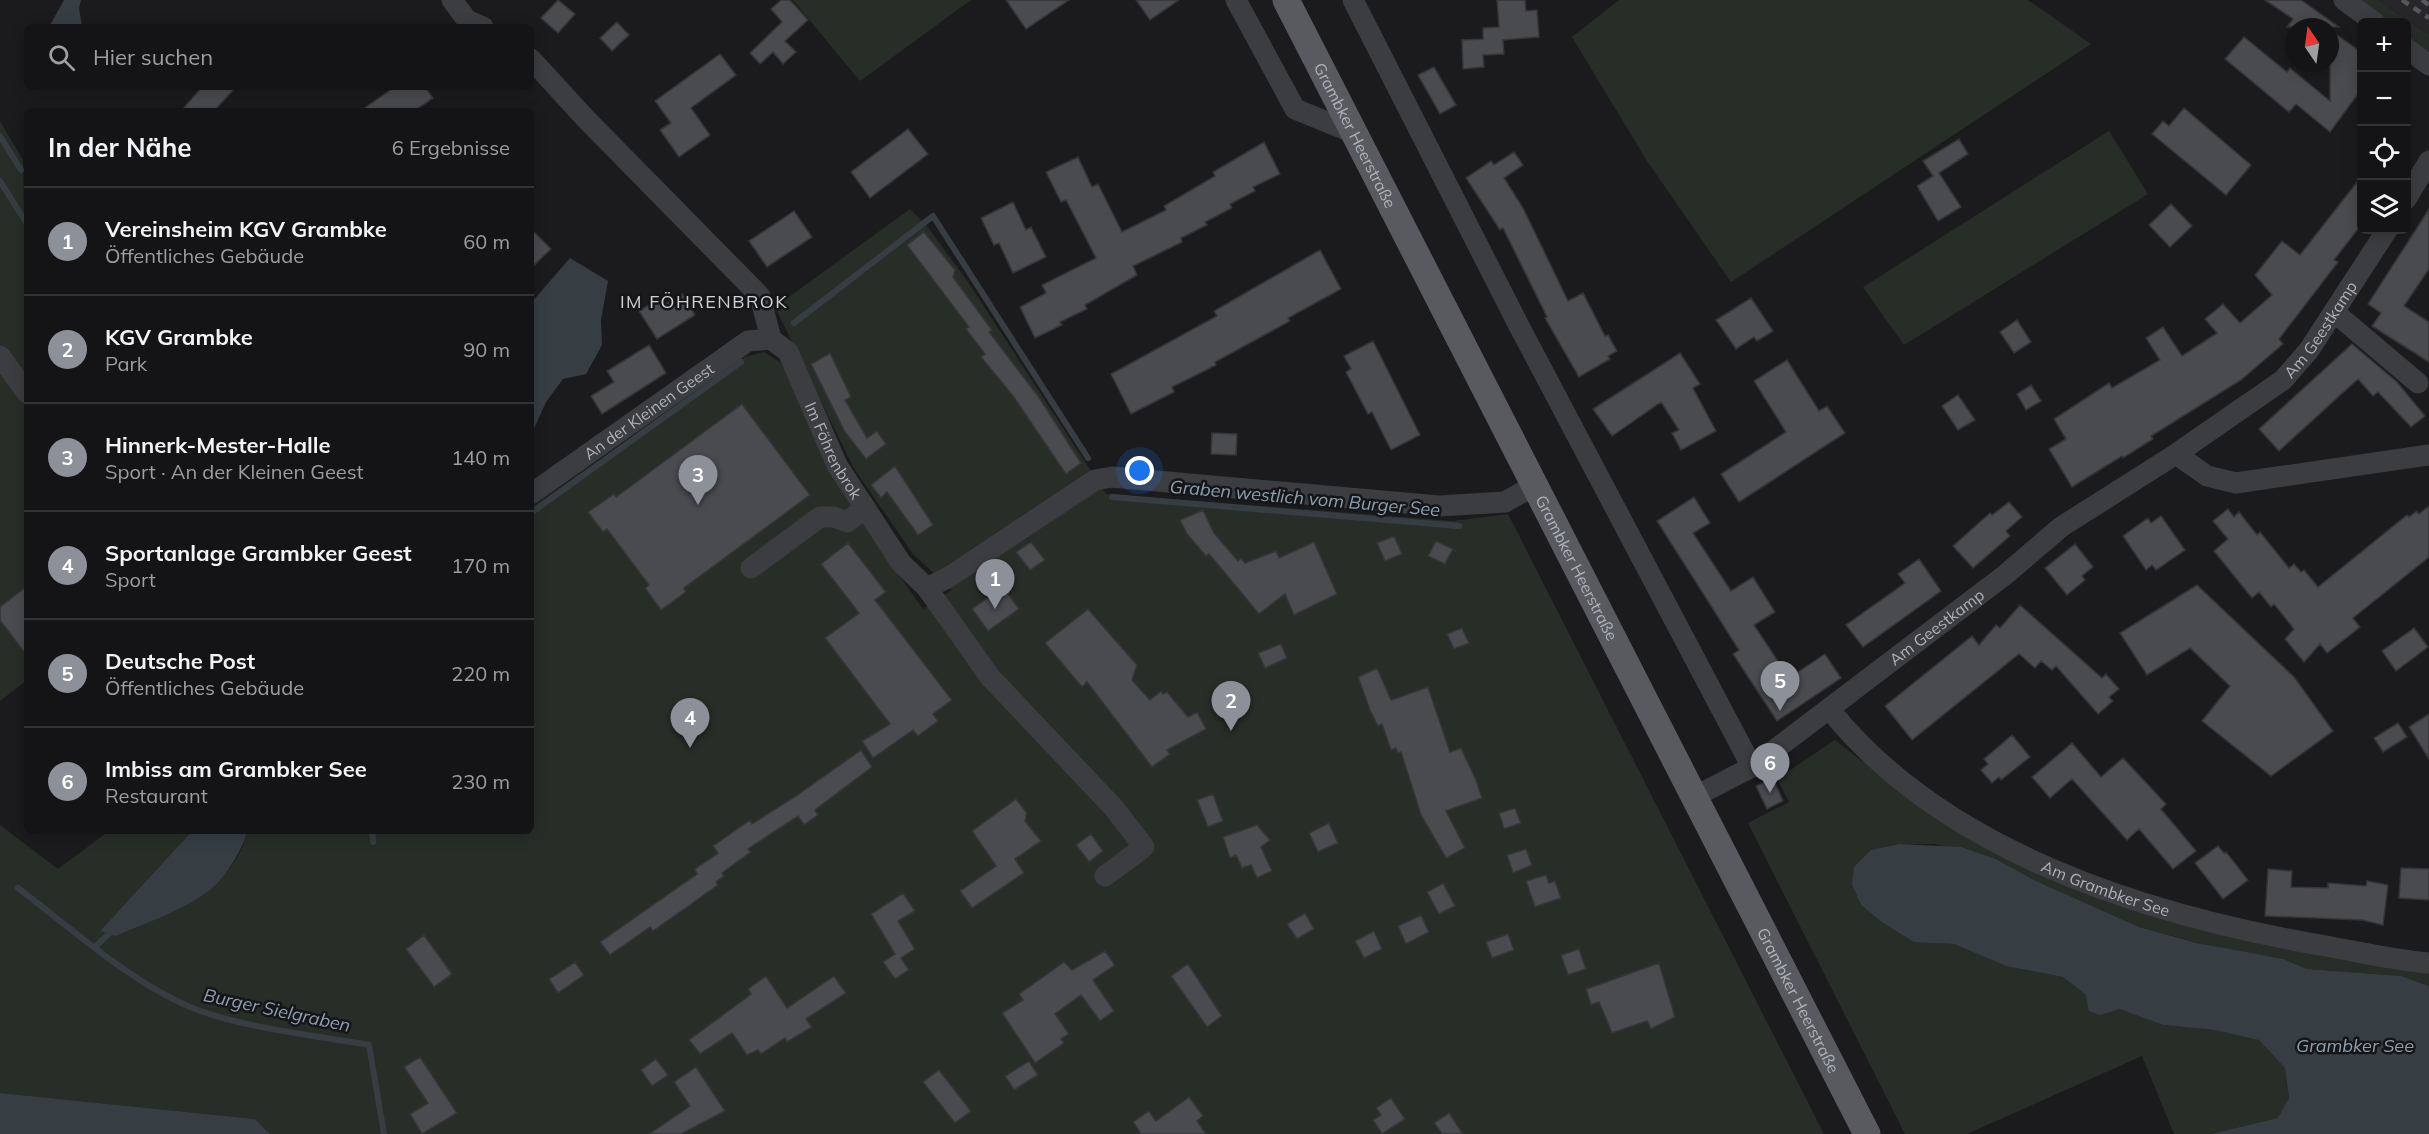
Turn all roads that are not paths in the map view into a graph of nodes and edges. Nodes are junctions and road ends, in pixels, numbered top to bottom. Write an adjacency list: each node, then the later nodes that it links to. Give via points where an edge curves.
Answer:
1 (452, 0): 7 (street, via 467,20)
2 (1236, 0): 11 (street, via 1294,109)
3 (1286, 0): 11 (main road, Grambker Heerstraße)
4 (1353, 0): 28 (street, via 1518,324)
5 (2344, 0): 6 (street)
6 (2369, 18)
7 (476, 24)
8 (2411, 52): 10 (street)
9 (534, 62): 16 (street, via 760,296)
10 (2429, 65)
11 (1354, 133): 22 (main road, Grambker Heerstraße)
12 (2429, 161): 13 (street)
13 (2411, 192)
14 (2384, 234): 15 (street, Am Geestkamp)
15 (2334, 312): 18 (street); 20 (street, Am Geestkamp, via 2283,380)
16 (771, 339): 23 (street, An der Kleinen Geest, via 748,341); 24 (street, Im Föhrenbrok, via 788,352 837,465)
17 (0, 356): 19 (street)
18 (2418, 383)
19 (24, 389)
20 (2176, 454): 21 (street, via 2207,476 2236,483); 27 (street, Am Geestkamp, via 2061,527)
21 (2429, 455)
22 (1535, 485): 26 (street, via 1505,502 1439,506 1112,477 1095,480); 29 (main road, Grambker Heerstraße)
23 (534, 492)
24 (865, 508): 25 (street, via 847,522 820,517); 26 (street, Im Föhrenbrok, via 901,563)
25 (751, 568)
26 (927, 588): 30 (street, Im Föhrenbrok, via 990,677 1114,808 1144,847)
27 (1830, 710): 28 (street, Am Geestkamp); 31 (street, Am Grambker See, via 1850,734 1957,821 2062,874 2250,933)
28 (1752, 767): 29 (street, Am Geestkamp)
29 (1694, 796): 32 (main road, Grambker Heerstraße)
30 (1105, 876)
31 (2429, 963)
32 (1867, 1134)

